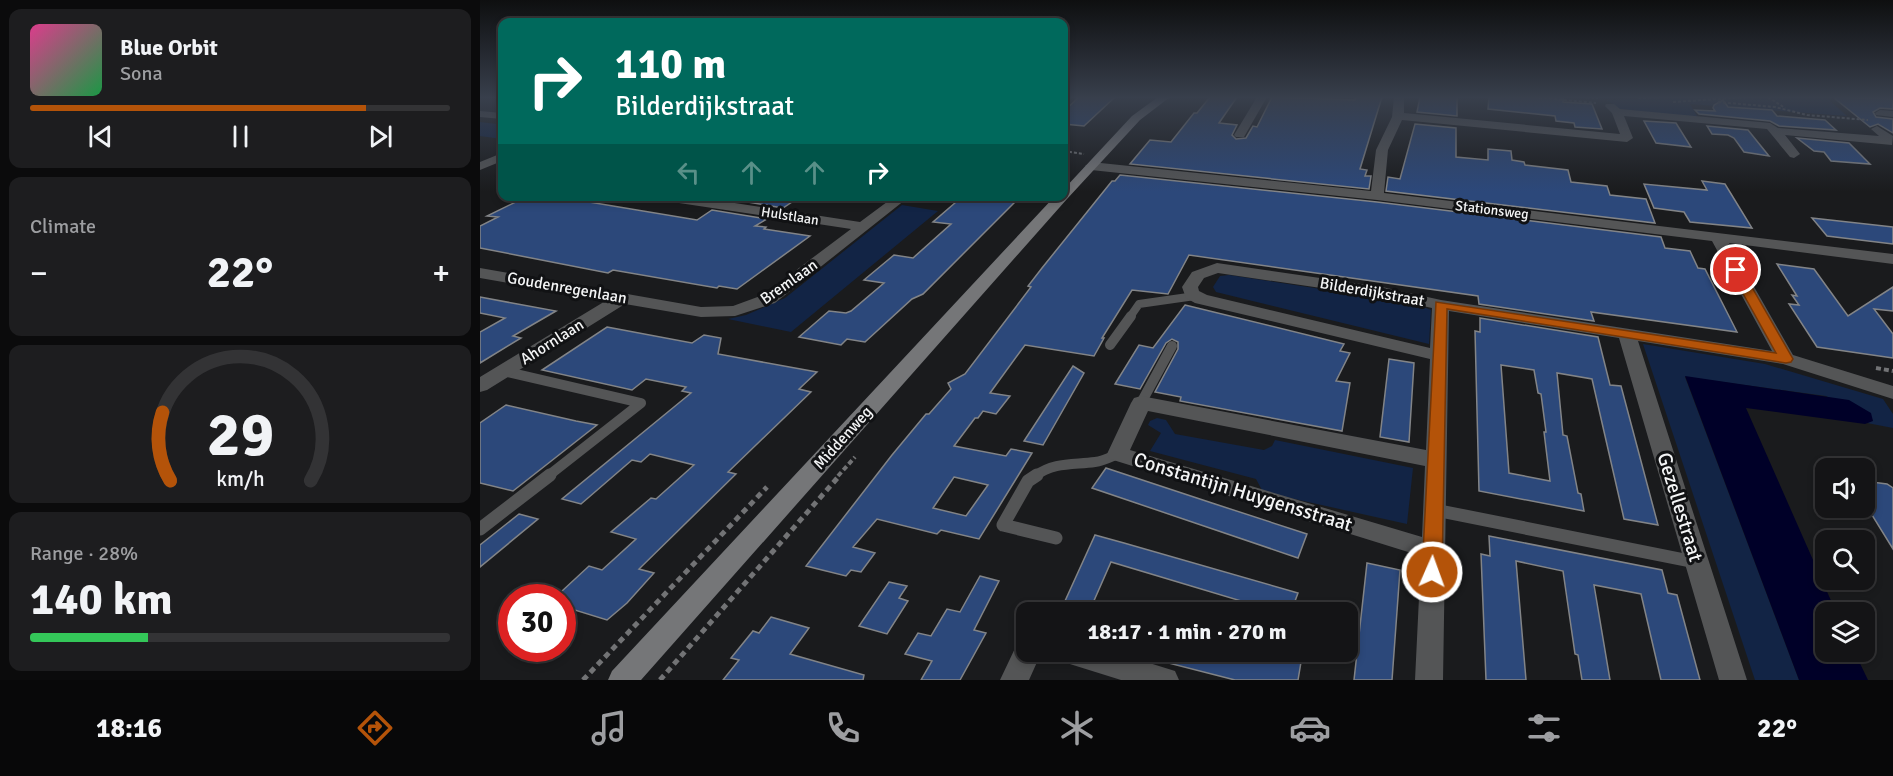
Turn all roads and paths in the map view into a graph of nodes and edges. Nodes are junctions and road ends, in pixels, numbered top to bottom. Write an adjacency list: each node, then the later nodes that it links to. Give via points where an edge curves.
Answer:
1 (1124, 129): 15 (street, Middenweg)
2 (1244, 129): 9 (street)
3 (1391, 129): 18 (street, via 1378,169 1381,178)
4 (1541, 129): 5 (street, via 1627,138)
5 (1622, 129)
6 (1773, 129): 8 (street)
7 (1888, 129): 8 (street, via 1892,141)
8 (1775, 131): 13 (street)
9 (1240, 135)
10 (1068, 152): 15 (path)
11 (1077, 152): 12 (path)
12 (1082, 152)
13 (1794, 154)
14 (498, 159): 16 (street)
15 (1089, 160): 17 (street, Middenweg); 18 (street, Stationsweg)
16 (480, 166)
17 (1068, 189)
18 (1377, 196): 25 (street, Stationsweg)
19 (691, 201): 23 (street, Hulstlaan)
20 (724, 201): 23 (street)
21 (897, 201): 24 (street, Bremlaan)
22 (1058, 201): 50 (street, Middenweg)
23 (717, 205): 24 (street, Hulstlaan)
24 (863, 227): 30 (street, Bremlaan, via 769,299 753,306 717,313)
25 (1718, 238): 26 (street, Stationsweg); 36 (street)
26 (1891, 260)
27 (480, 273): 29 (street, Goudenregenlaan)
28 (1195, 296): 31 (street, Bilderdijkstraat, via 1190,287 1193,280 1217,268 1370,290); 33 (lane, via 1139,304); 35 (street)
29 (624, 297): 30 (street, Goudenregenlaan); 37 (street, Ahornlaan)
30 (654, 303)
31 (1441, 305): 32 (street, Bilderdijkstraat); 35 (street)
32 (1627, 334): 36 (street, Bilderdijkstraat); 47 (street, Gezellestraat)
33 (1110, 345)
34 (1172, 346): 40 (lane)
35 (1440, 356): 42 (street)
36 (1786, 359): 39 (street, Bilderdijkstraat)
37 (503, 371): 38 (street, Ahornlaan); 44 (lane, via 641,403)
38 (480, 386)
39 (1893, 393)
40 (1141, 403): 41 (street, Constantijn Huygensstraat); 42 (street)
41 (1118, 454): 45 (lane, via 1097,462 1062,464 1043,470 1028,481 1003,525); 46 (street, Constantijn Huygensstraat)
42 (1436, 460): 43 (street)
43 (1434, 509): 46 (street); 47 (lane)
44 (480, 529)
45 (1056, 538)
46 (1433, 550): 53 (street)
47 (1697, 562): 54 (street, Gezellestraat)
48 (1023, 662): 51 (street)
49 (1104, 662): 52 (street)
50 (622, 680)
51 (1014, 680)
52 (1165, 680)
53 (1429, 680)
54 (1733, 680)

